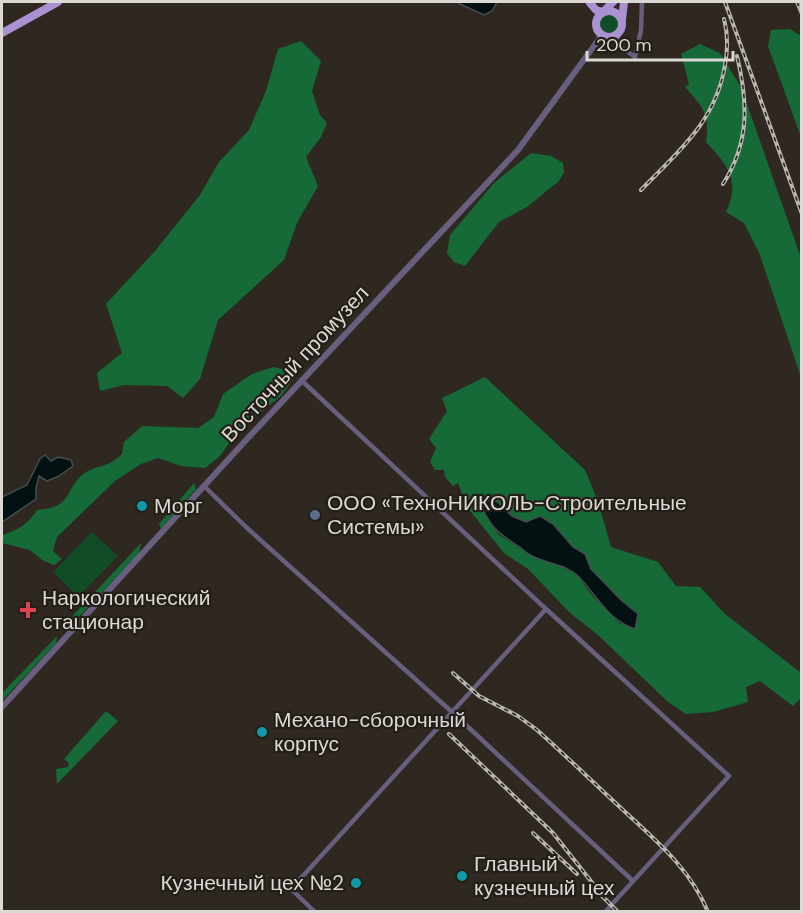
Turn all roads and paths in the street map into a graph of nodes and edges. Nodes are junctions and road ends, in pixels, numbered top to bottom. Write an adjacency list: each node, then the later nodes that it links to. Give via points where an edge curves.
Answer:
1 (58, 2): 9 (main road)
2 (590, 2): 6 (main road); 8 (main road)
3 (613, 2): 6 (main road)
4 (624, 2): 7 (main road)
5 (642, 2): 10 (street, via 635,57 621,47)
6 (603, 12): 7 (main road, via 616,12); 8 (main road)
7 (622, 25): 10 (main road)
8 (596, 27): 11 (main road)
9 (2, 33)
10 (617, 34): 11 (main road)
11 (602, 35): 12 (street, Восточный промузел, via 518,150)
12 (301, 380): 13 (street, Восточный промузел); 14 (street)
13 (205, 487): 15 (street, Восточный промузел); 16 (street)
14 (546, 609): 16 (street); 17 (street, via 729,776)
15 (2, 707)
16 (452, 712): 17 (street); 18 (street, via 291,889)
17 (633, 881): 19 (street)
18 (315, 912)
19 (605, 912)

